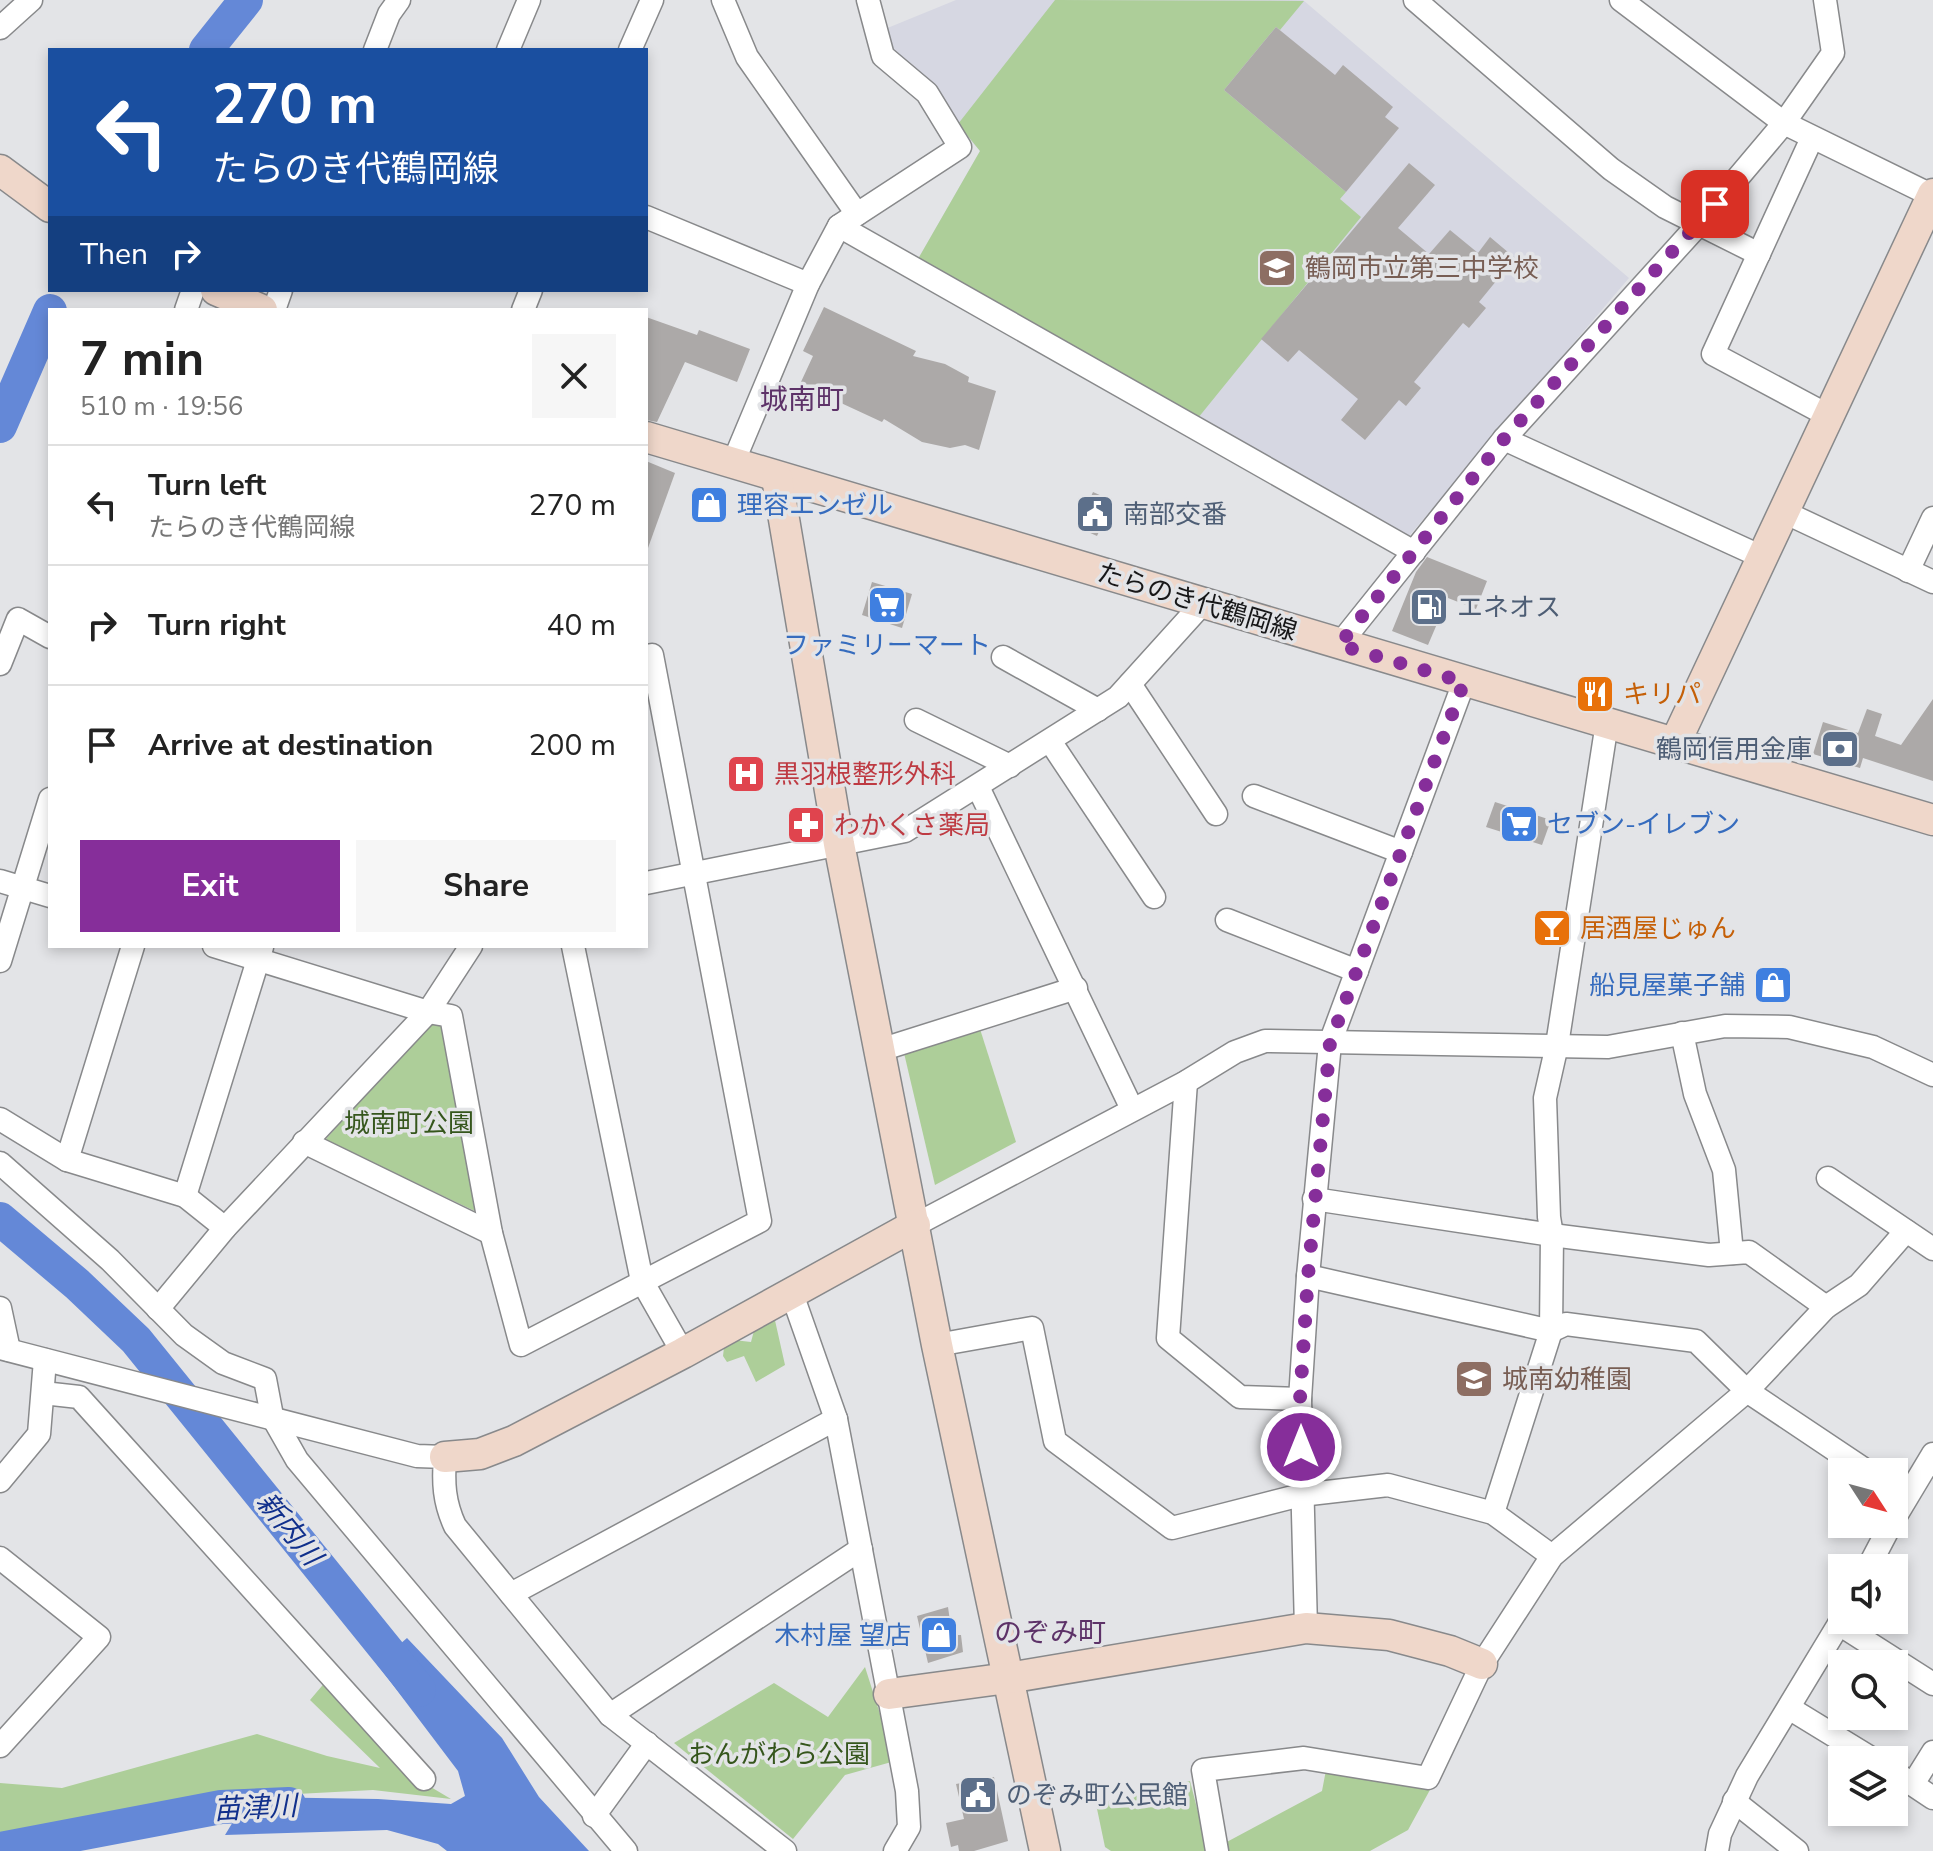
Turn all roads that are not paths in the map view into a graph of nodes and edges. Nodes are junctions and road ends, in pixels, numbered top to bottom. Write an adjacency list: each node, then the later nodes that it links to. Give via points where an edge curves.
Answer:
1 (31, 0): 10 (street)
2 (399, 0): 11 (street)
3 (529, 0): 12 (street)
4 (652, 0): 13 (street)
5 (723, 0): 20 (street, via 747,57)
6 (868, 0): 20 (street, via 883,56 927,93 960,147)
7 (1621, 0): 14 (street)
8 (1825, 0): 14 (street, via 1833,53)
9 (1423, 3): 21 (street, via 1611,169)
10 (0, 28)
11 (376, 48)
12 (509, 48)
13 (631, 48)
14 (1784, 123): 15 (street); 21 (street)
15 (1812, 138): 17 (street); 22 (street)
16 (0, 170): 18 (street)
17 (1933, 195): 26 (street)
18 (48, 206)
19 (648, 218): 23 (street)
20 (848, 220): 23 (street); 33 (street)
21 (1698, 225): 22 (street); 28 (street)
22 (1759, 254): 26 (street, via 1713,354)
23 (808, 284): 29 (street)
24 (221, 292): 25 (street)
25 (257, 308)
26 (1829, 416): 31 (street)
27 (648, 438): 29 (street, たらのき代鶴岡線)
28 (1504, 439): 33 (street); 34 (street)
29 (733, 463): 30 (street, たらのき代鶴岡線)
30 (777, 478): 37 (street, たらのき代鶴岡線); 56 (street)
31 (1784, 512): 34 (street); 35 (street)
32 (1933, 518): 35 (street)
33 (1414, 552): 39 (street)
34 (1762, 557): 49 (street)
35 (1908, 571): 36 (street)
36 (1933, 582)
37 (1203, 603): 39 (street, たらのき代鶴岡線); 44 (street)
38 (48, 636): 42 (street, via 18,619)
39 (1339, 645): 43 (street, たらのき代鶴岡線)
40 (648, 656): 58 (street, via 652,655)
41 (1003, 657): 45 (street)
42 (0, 664)
43 (1464, 682): 47 (street, たらのき代鶴岡線); 57 (street)
44 (1130, 684): 45 (street); 54 (street)
45 (1098, 710): 48 (street)
46 (916, 720): 50 (street)
47 (1607, 723): 49 (street, たらのき代鶴岡線); 76 (street)
48 (1050, 741): 50 (street); 63 (street)
49 (1675, 743): 55 (street, たらのき代鶴岡線)
50 (1010, 766): 51 (street)
51 (978, 787): 56 (street, via 905,831); 72 (street)
52 (1254, 796): 57 (street)
53 (48, 805): 61 (street)
54 (1216, 814)
55 (1933, 820)
56 (839, 844): 58 (street); 77 (street)
57 (1401, 852): 71 (street)
58 (694, 873): 60 (street); 96 (street, via 760,1221)
59 (0, 881): 61 (street)
60 (648, 883)
61 (22, 888): 62 (street); 70 (street)
62 (48, 895)
63 (1154, 897)
64 (1227, 920): 71 (street)
65 (132, 948): 83 (street)
66 (227, 948): 69 (street)
67 (470, 948): 73 (street)
68 (573, 948): 96 (street)
69 (260, 953): 73 (street); 86 (street)
70 (0, 961)
71 (1357, 971): 75 (street)
72 (1076, 988): 77 (street); 80 (street)
73 (428, 1012): 82 (street); 91 (street, via 451,1016)
74 (1682, 1033): 76 (street, via 1608,1047); 78 (street, via 1725,1026 1789,1027 1873,1047); 94 (street, via 1695,1094 1724,1170)
75 (1330, 1043): 76 (street); 79 (street, via 1265,1041 1235,1052); 87 (street)
76 (1557, 1045): 92 (street, via 1545,1098)
77 (880, 1050): 88 (street)
78 (1933, 1075)
79 (1186, 1082): 80 (street); 108 (street, via 1168,1338 1240,1397)
80 (1132, 1109): 88 (street)
81 (0, 1119): 83 (street)
82 (304, 1142): 89 (street); 91 (street)
83 (67, 1160): 86 (street)
84 (0, 1163): 100 (street)
85 (1828, 1178): 90 (street)
86 (185, 1196): 89 (street)
87 (1314, 1199): 92 (street); 95 (street)
88 (915, 1225): 97 (street); 102 (street)
89 (225, 1228): 100 (street)
90 (1906, 1231): 93 (street); 98 (street, via 1859,1285)
91 (491, 1233): 96 (street, via 521,1345)
92 (1552, 1235): 94 (street, via 1709,1255); 101 (street)
93 (1933, 1249)
94 (1732, 1253): 98 (street, via 1749,1252)
95 (1308, 1276): 101 (street); 108 (street)
96 (642, 1281): 104 (street)
97 (792, 1294): 104 (street); 110 (street)
98 (1826, 1307): 106 (street)
99 (0, 1308): 103 (street)
100 (158, 1309): 109 (street, via 223,1363 265,1379)
101 (1551, 1331): 106 (street, via 1566,1324 1696,1341); 117 (street)
102 (937, 1345): 116 (street, via 1032,1328 1055,1441 1172,1528); 126 (street)
103 (5, 1349): 105 (street)
104 (683, 1353): 112 (street, via 514,1441 480,1454)
105 (56, 1362): 107 (street); 109 (street)
106 (1747, 1391): 113 (street); 119 (street)
107 (43, 1393): 114 (street, via 39,1434); 136 (street, via 79,1397)
108 (1300, 1399): 116 (street)
109 (272, 1416): 112 (street, via 417,1456); 140 (street, via 297,1460)
110 (836, 1419): 118 (street); 121 (street)
111 (1933, 1454): 115 (street)
112 (445, 1457): 121 (street, via 443,1489 455,1526)
113 (1847, 1458)
114 (0, 1481)
115 (1908, 1484)
116 (1301, 1495): 117 (street, via 1388,1485); 122 (street)
117 (1493, 1513): 119 (street)
118 (861, 1549): 128 (street); 130 (street)
119 (1552, 1556): 125 (street)
120 (0, 1558): 132 (street, via 99,1637)
121 (511, 1594): 130 (street)
122 (1306, 1628): 125 (street, via 1389,1635); 126 (street)
123 (1833, 1634): 129 (street)
124 (1860, 1634): 127 (street)
125 (1482, 1664): 145 (street, via 1428,1778 1304,1758 1203,1770)
126 (1008, 1678): 128 (street); 144 (street)
127 (1933, 1684)
128 (889, 1694): 143 (street, via 909,1810 909,1827)
129 (1789, 1708): 133 (street); 139 (street)
130 (610, 1715): 131 (street)
131 (647, 1743): 140 (street); 142 (street)
132 (0, 1746)
133 (1851, 1746)
134 (1933, 1752): 135 (street)
135 (1908, 1774)
136 (424, 1779)
137 (1908, 1781): 138 (street)
138 (1933, 1798)
139 (1734, 1801): 146 (street); 147 (street)
140 (594, 1816): 141 (street)
141 (626, 1851)
142 (785, 1851)
143 (895, 1851)
144 (1045, 1851)
145 (1217, 1851)
146 (1717, 1851)
147 (1797, 1851)

